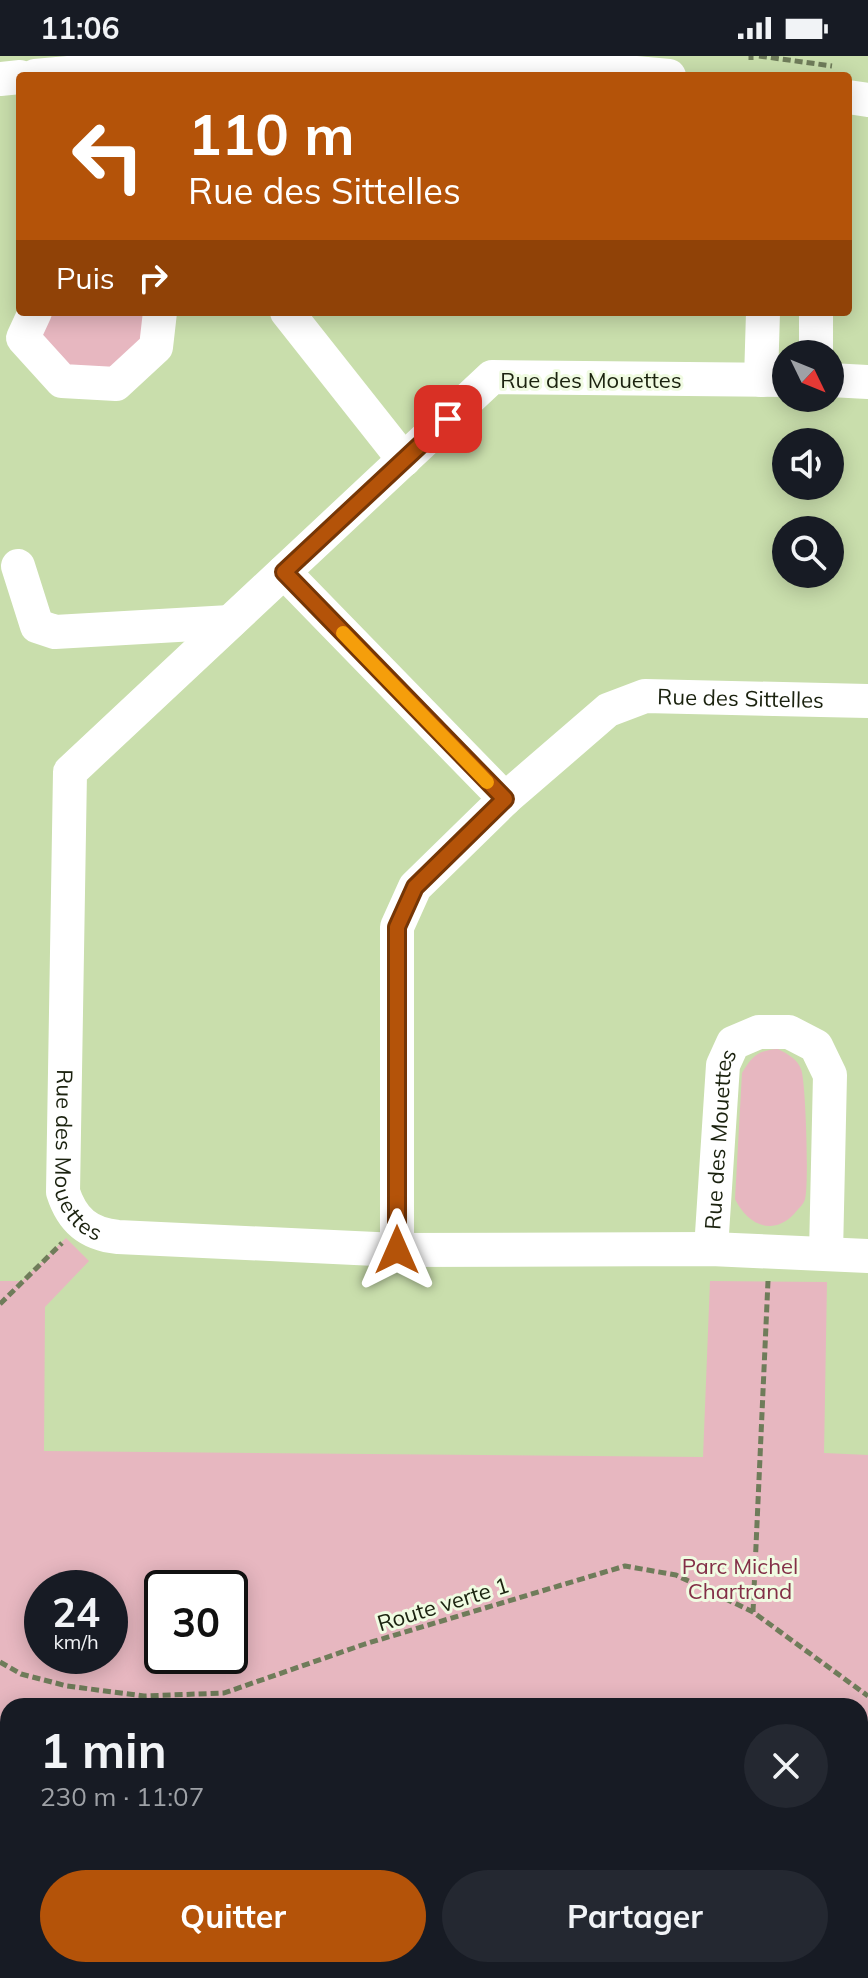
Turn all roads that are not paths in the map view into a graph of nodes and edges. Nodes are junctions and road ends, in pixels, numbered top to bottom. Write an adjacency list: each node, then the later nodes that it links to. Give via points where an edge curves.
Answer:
1 (91, 72): 2 (street, via 354,62)
2 (614, 72)
3 (33, 316): 4 (street, via 23,338 62,381 116,384 156,347)
4 (160, 316)
5 (290, 316): 13 (street)
6 (764, 316): 9 (street, Rue des Mouettes)
7 (816, 316): 8 (street)
8 (816, 340)
9 (772, 373)
10 (772, 380): 13 (street, Rue des Mouettes, via 492,377)
11 (844, 381): 12 (street)
12 (868, 382)
13 (404, 460): 15 (street, Rue des Mouettes)
14 (18, 566): 16 (street, via 37,626 55,632)
15 (284, 572): 16 (street, Rue des Mouettes); 18 (street)
16 (230, 622): 20 (street, Rue des Mouettes, via 70,772 63,1192 82,1224 103,1235)
17 (868, 701): 18 (street, Rue des Sittelles, via 645,696 608,710)
18 (505, 799): 20 (street, Rue des Sittelles, via 415,887 397,927)
19 (711, 1249): 20 (street, Rue des Mouettes); 21 (street, Rue des Mouettes); 21 (street, Rue des Mouettes, via 723,1065 733,1043 759,1032 789,1032 816,1046 830,1075)
20 (397, 1250)
21 (826, 1253): 22 (street, Rue des Mouettes)
22 (868, 1256)

